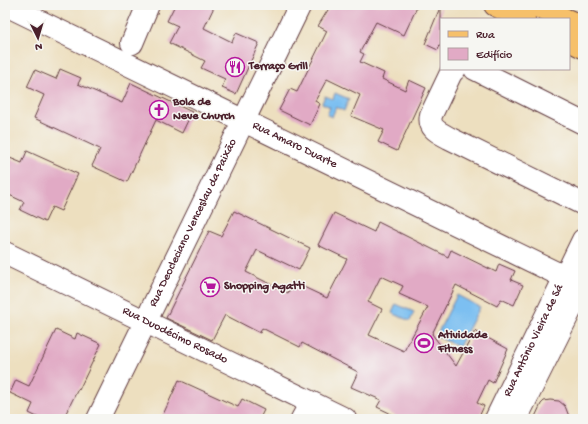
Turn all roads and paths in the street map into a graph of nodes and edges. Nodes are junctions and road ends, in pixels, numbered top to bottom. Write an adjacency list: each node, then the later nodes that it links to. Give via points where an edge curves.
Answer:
1 (6, 5): 15 (street, Rua Amaro Duarte)
2 (148, 5): 11 (street)
3 (300, 5): 15 (street, Rua Deocleciano Venceslau da Paixão)
4 (495, 5): 6 (main road)
5 (535, 5): 7 (main road)
6 (522, 18)
7 (562, 18)
8 (570, 22): 9 (main road)
9 (583, 28)
10 (570, 40): 12 (main road)
11 (132, 43)
12 (583, 47)
13 (454, 70): 17 (street, via 431,115 433,129)
14 (478, 70): 16 (street)
15 (244, 120): 21 (street, Rua Amaro Duarte); 22 (street, Rua Deocleciano Venceslau da Paixão)
16 (583, 123)
17 (583, 204)
18 (583, 240): 21 (street, Rua Antônio Vieira de Sá)
19 (5, 254): 22 (street, Rua Duodécimo Rosado)
20 (5, 268): 22 (street, Rua Duodécimo Rosado)
21 (578, 284): 26 (street, Rua Antônio Vieira de Sá); 27 (street, Rua Antônio Vieira de Sá)
22 (143, 328): 23 (street, Rua Duodécimo Rosado); 24 (street, Rua Deocleciano Venceslau da Paixão)
23 (309, 413): 25 (street, Rua Duodécimo Rosado)
24 (98, 419)
25 (345, 419)
26 (496, 419)
27 (516, 419)

